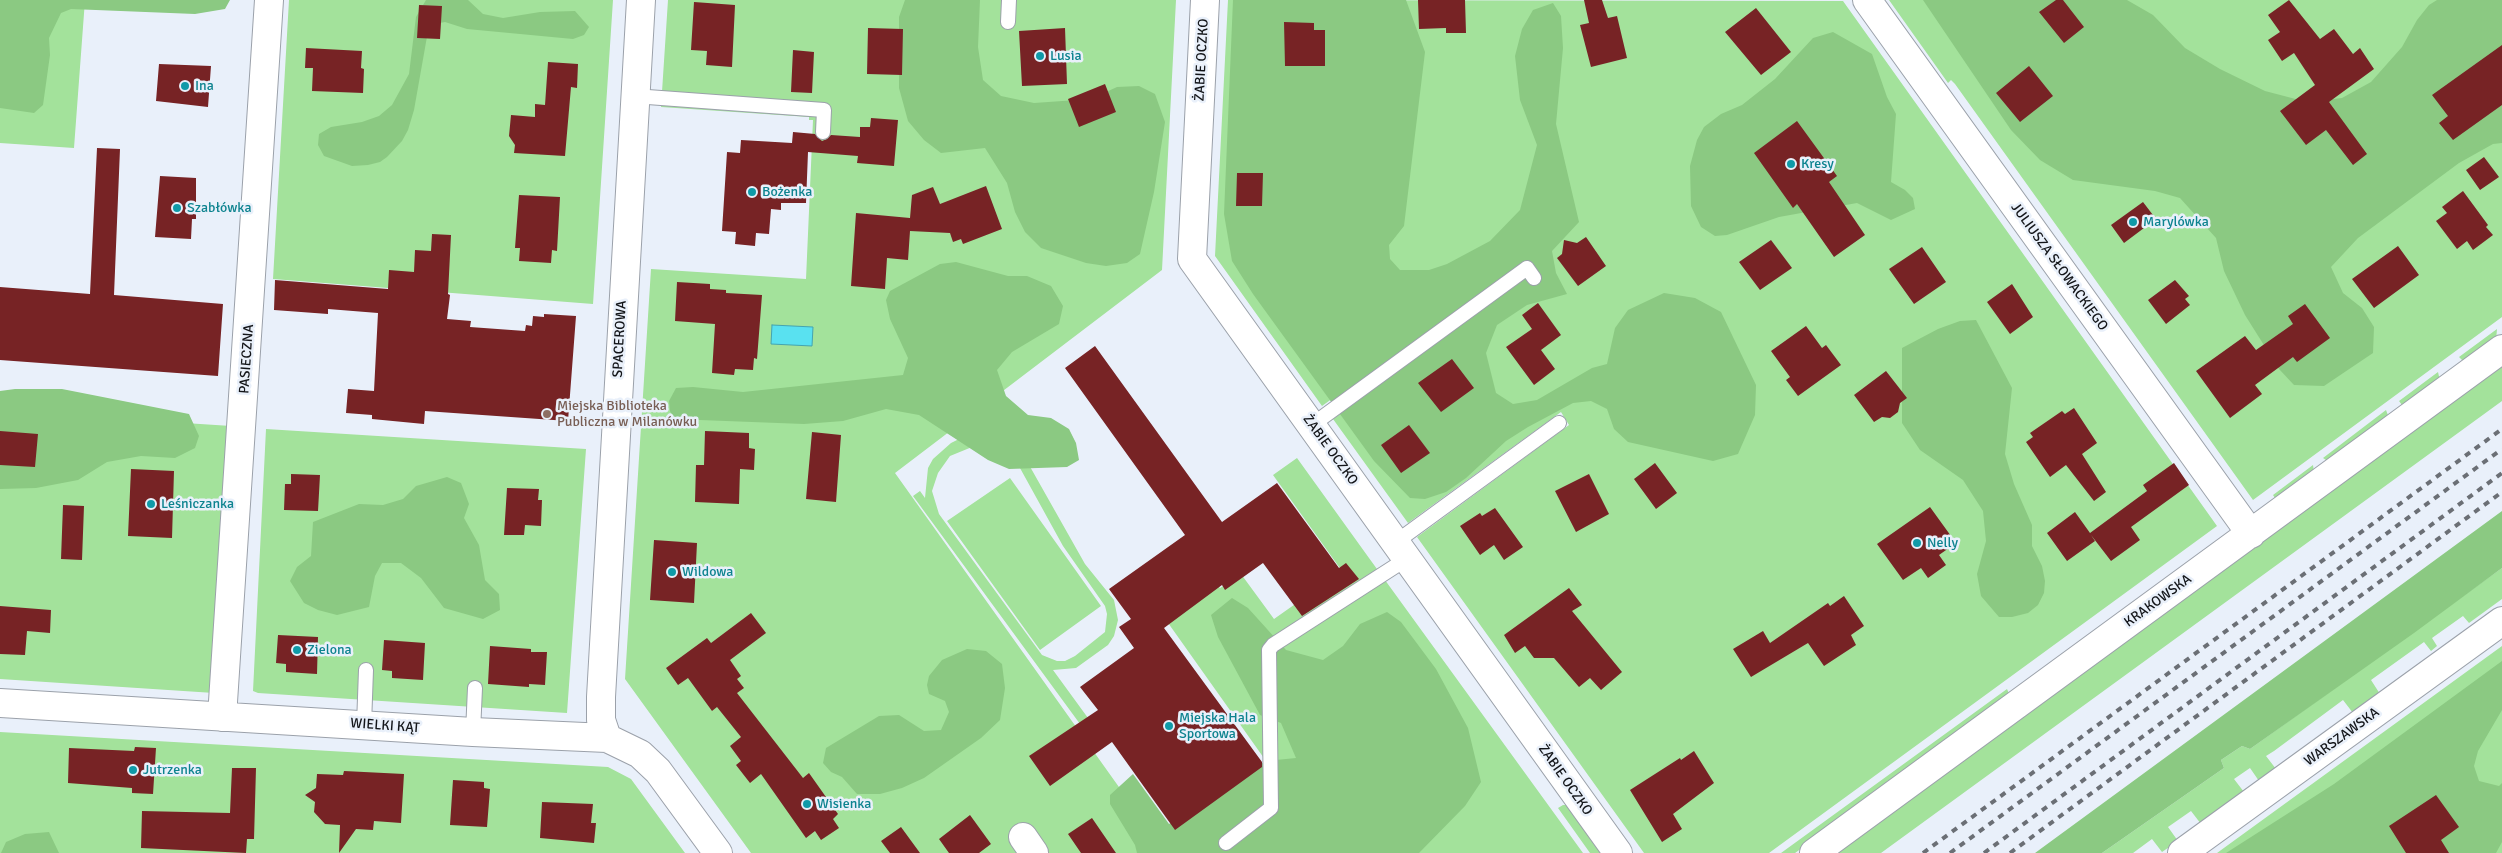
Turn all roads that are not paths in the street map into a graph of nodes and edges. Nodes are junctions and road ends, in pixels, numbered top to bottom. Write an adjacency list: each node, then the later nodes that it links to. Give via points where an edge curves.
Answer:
1 (269, 0): 19 (street, PASIECZNA)
2 (640, 0): 7 (street, SPACEROWA)
3 (1009, 0): 6 (lane)
4 (1204, 0): 12 (street, ŻABIE OCZKO, via 1192,259)
5 (1867, 0): 13 (street, JULIUSZA SŁOWACKIEGO)
6 (1008, 22)
7 (634, 96): 8 (lane, via 824,110); 22 (street, SPACEROWA, via 601,688 601,720)
8 (823, 132)
9 (1534, 278): 12 (lane, via 1527,268)
10 (2502, 349): 13 (street, KRAKOWSKA)
11 (1559, 423): 14 (lane)
12 (1312, 425): 14 (street, ŻABIE OCZKO)
13 (2251, 534): 26 (street, KRAKOWSKA)
14 (1402, 550): 23 (lane, via 1269,650 1271,808); 25 (street, ŻABIE OCZKO)
15 (2502, 621): 27 (street, WARSZAWSKA)
16 (366, 670): 20 (lane)
17 (475, 688): 21 (lane)
18 (0, 703): 19 (street, WIELKI KĄT)
19 (222, 717): 20 (street, WIELKI KĄT)
20 (364, 725): 21 (street, WIELKI KĄT)
21 (473, 732): 22 (street, WIELKI KĄT)
22 (607, 738): 24 (street, WIELKI KĄT, via 640,754 658,771)
23 (1226, 843)
24 (718, 853)
25 (1618, 853)
26 (1814, 853)
27 (2182, 853)

